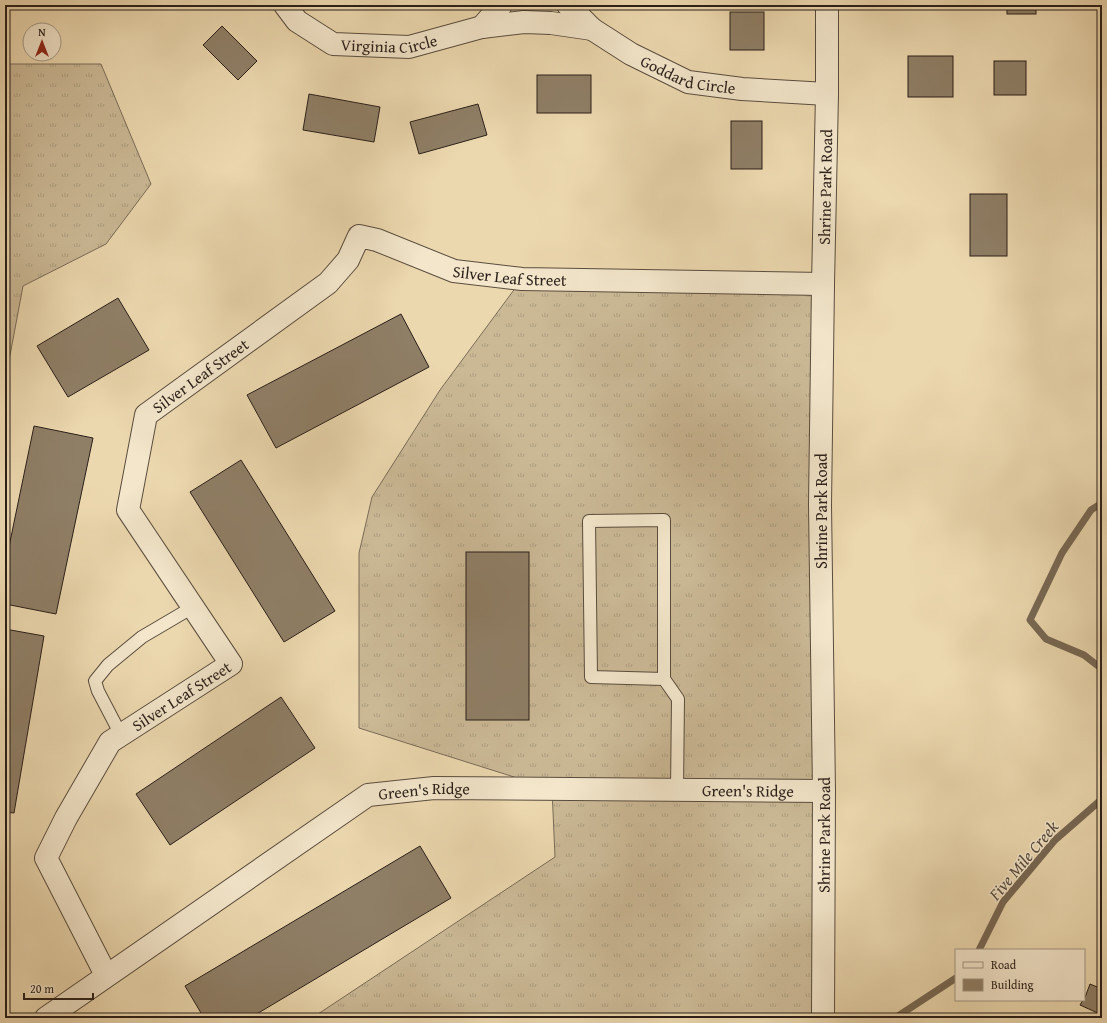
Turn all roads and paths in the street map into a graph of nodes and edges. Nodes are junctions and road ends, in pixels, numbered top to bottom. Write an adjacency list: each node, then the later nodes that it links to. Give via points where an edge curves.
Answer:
1 (285, 5): 5 (street, Virginia Circle, via 297,21 334,44 409,48)
2 (501, 5): 5 (street)
3 (568, 5): 6 (street, Goddard Circle)
4 (827, 5): 7 (street, Shrine Park Road)
5 (482, 28): 6 (street, Virginia Circle, via 524,22)
6 (592, 29): 7 (street, Goddard Circle, via 631,54 688,82 742,89)
7 (827, 94): 8 (street, Shrine Park Road)
8 (823, 284): 9 (street, Silver Leaf Street, via 522,279 454,271 377,240 359,236 348,260 328,283 146,415 128,510); 13 (street, Shrine Park Road, via 820,505)
9 (193, 607): 11 (lane, via 142,637 108,665 95,681); 11 (street, Silver Leaf Street, via 231,664)
10 (664, 679): 10 (lane, via 591,677 589,521 664,520); 12 (lane, via 678,699)
11 (121, 735): 14 (street, Silver Leaf Street, via 110,742 46,858)
12 (677, 790): 13 (street, Green's Ridge); 14 (street, Green's Ridge, via 434,788 368,795)
13 (824, 791): 15 (street, Shrine Park Road)
14 (106, 975): 16 (street, Green's Ridge)
15 (823, 1014)
16 (46, 1018)

